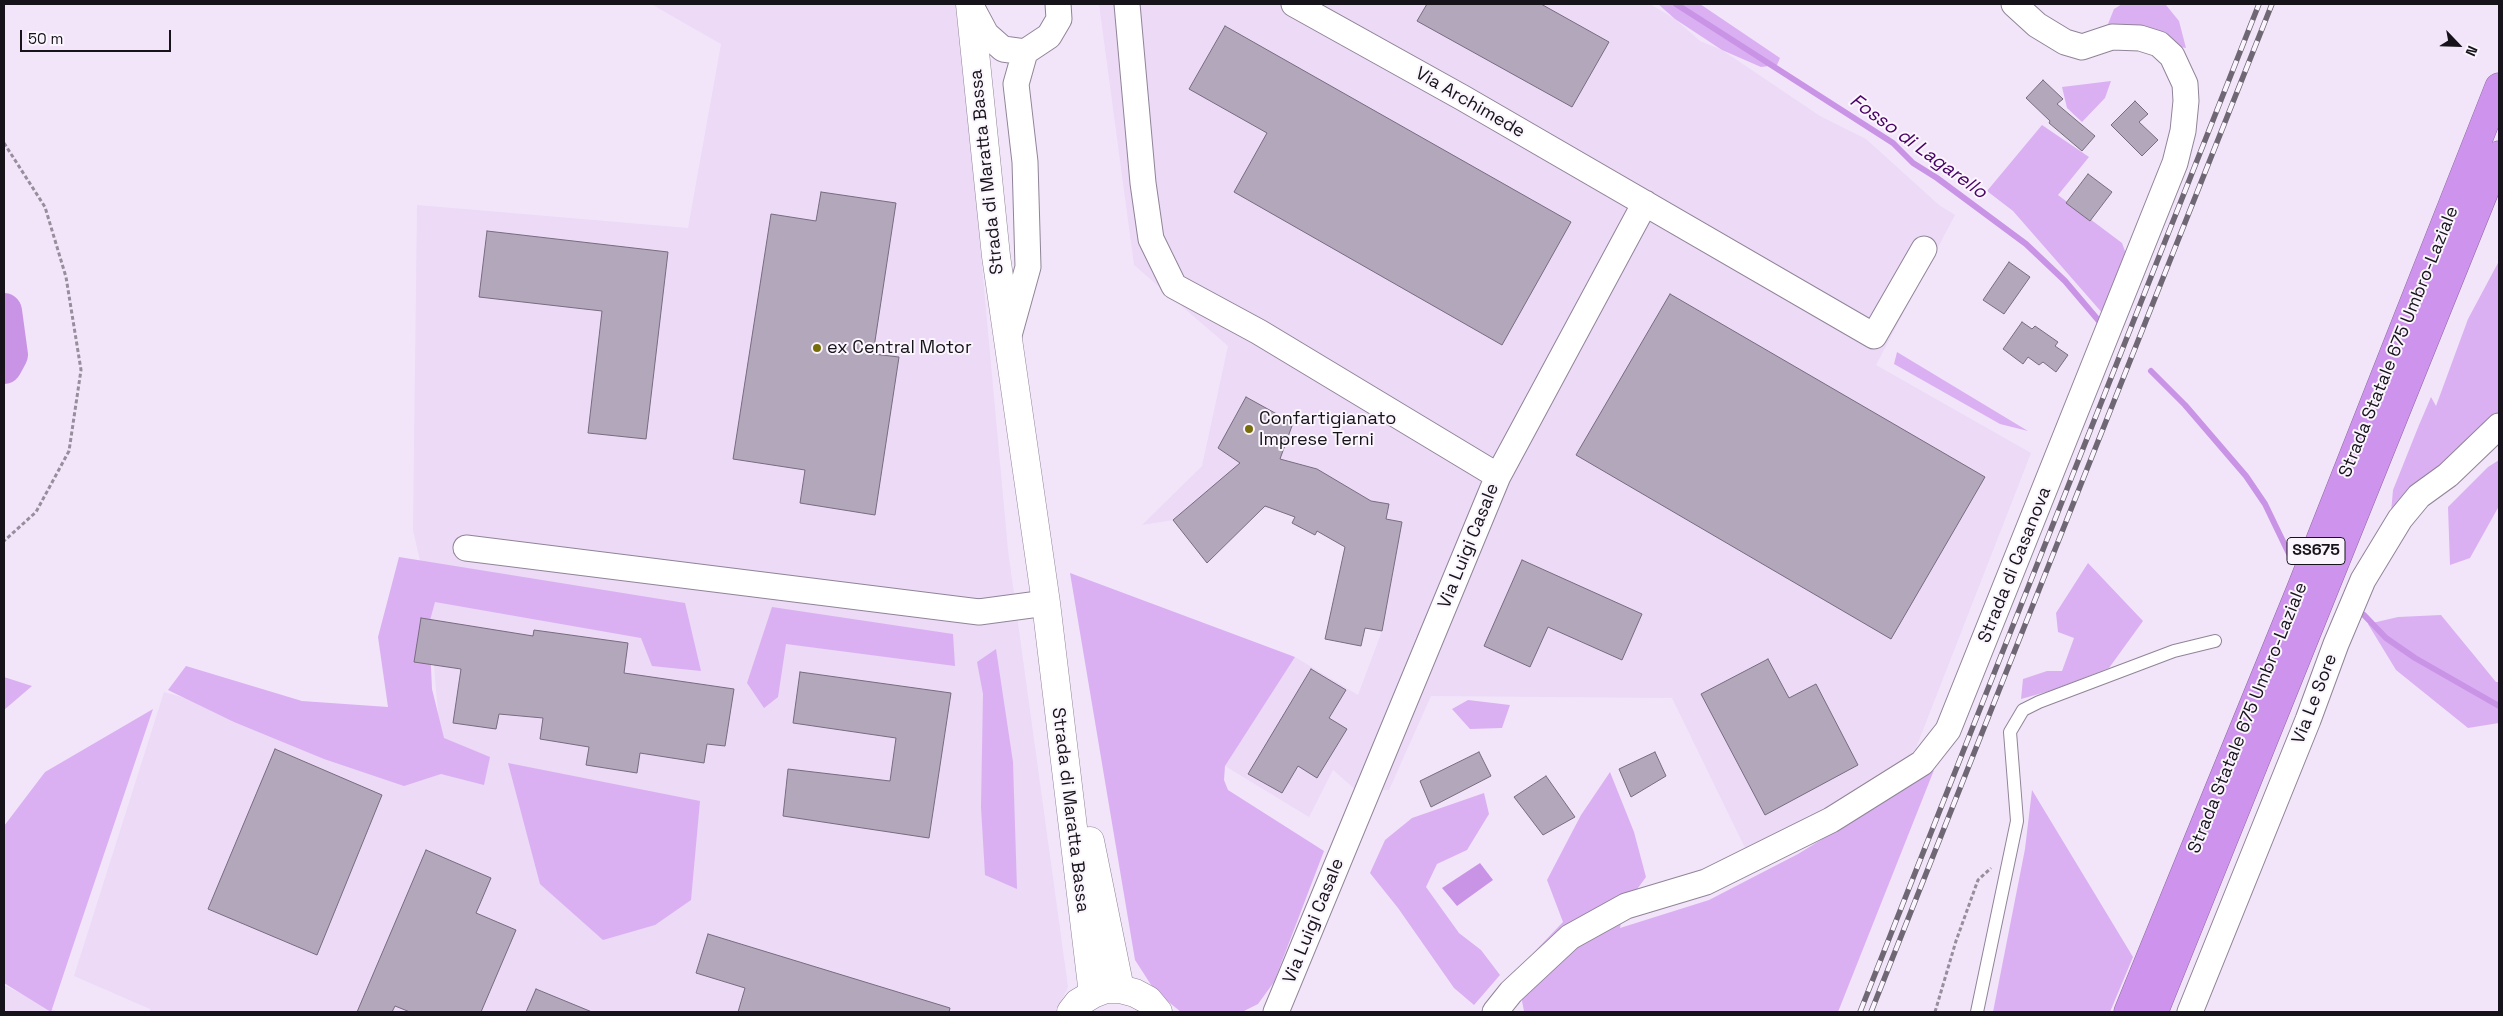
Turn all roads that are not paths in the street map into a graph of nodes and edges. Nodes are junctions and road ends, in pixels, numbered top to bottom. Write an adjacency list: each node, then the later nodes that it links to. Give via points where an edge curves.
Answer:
1 (970, 4): 6 (street, Strada di Maratta Bassa, via 986,34 1003,49); 11 (main road, Strada di Maratta Bassa)
2 (1058, 4): 6 (street, via 1059,18 1049,36)
3 (1127, 4): 13 (street, Via Luigi Casale, via 1151,239 1174,286 1260,332)
4 (1294, 4): 9 (street, Via Archimede)
5 (2014, 4): 22 (street, Strada di Casanova, via 2037,25 2065,42 2082,47 2112,37 2140,38 2159,44 2172,56 2185,84 2185,111 2175,163 1948,730 1922,764 1831,820 1706,882 1626,906 1570,937 1511,992)
6 (1025, 52): 11 (street, Strada di Maratta Bassa, via 1016,84 1025,162 1028,267)
7 (2499, 87): 24 (highway, Strada Statale 675 Umbro-Laziale / SS675, via 2300,591)
8 (2499, 155): 25 (highway, Strada Statale 675 Umbro-Laziale / SS675)
9 (1645, 203): 10 (street, Via Archimede, via 1874,336); 13 (street)
10 (1924, 249)
11 (1008, 341): 15 (main road, Strada di Maratta Bassa)
12 (2499, 426): 26 (street, Via Le Sore, via 2448,475 2414,502 2363,580)
13 (1498, 476): 21 (street, Via Luigi Casale)
14 (466, 548): 15 (street, via 980,612)
15 (1047, 615): 17 (main road, Strada di Maratta Bassa); 18 (main road, Strada di Maratta Bassa)
16 (2215, 641): 23 (lane, via 2174,651 2023,710 2010,732 2017,821)
17 (1120, 989): 18 (main road); 20 (main road, via 1148,1000)
18 (1092, 994): 19 (main road)
19 (1071, 1012)
20 (1159, 1012)
21 (1276, 1012)
22 (1495, 1012)
23 (1977, 1012)
24 (2128, 1012)
25 (2154, 1012)
26 (2190, 1012)

